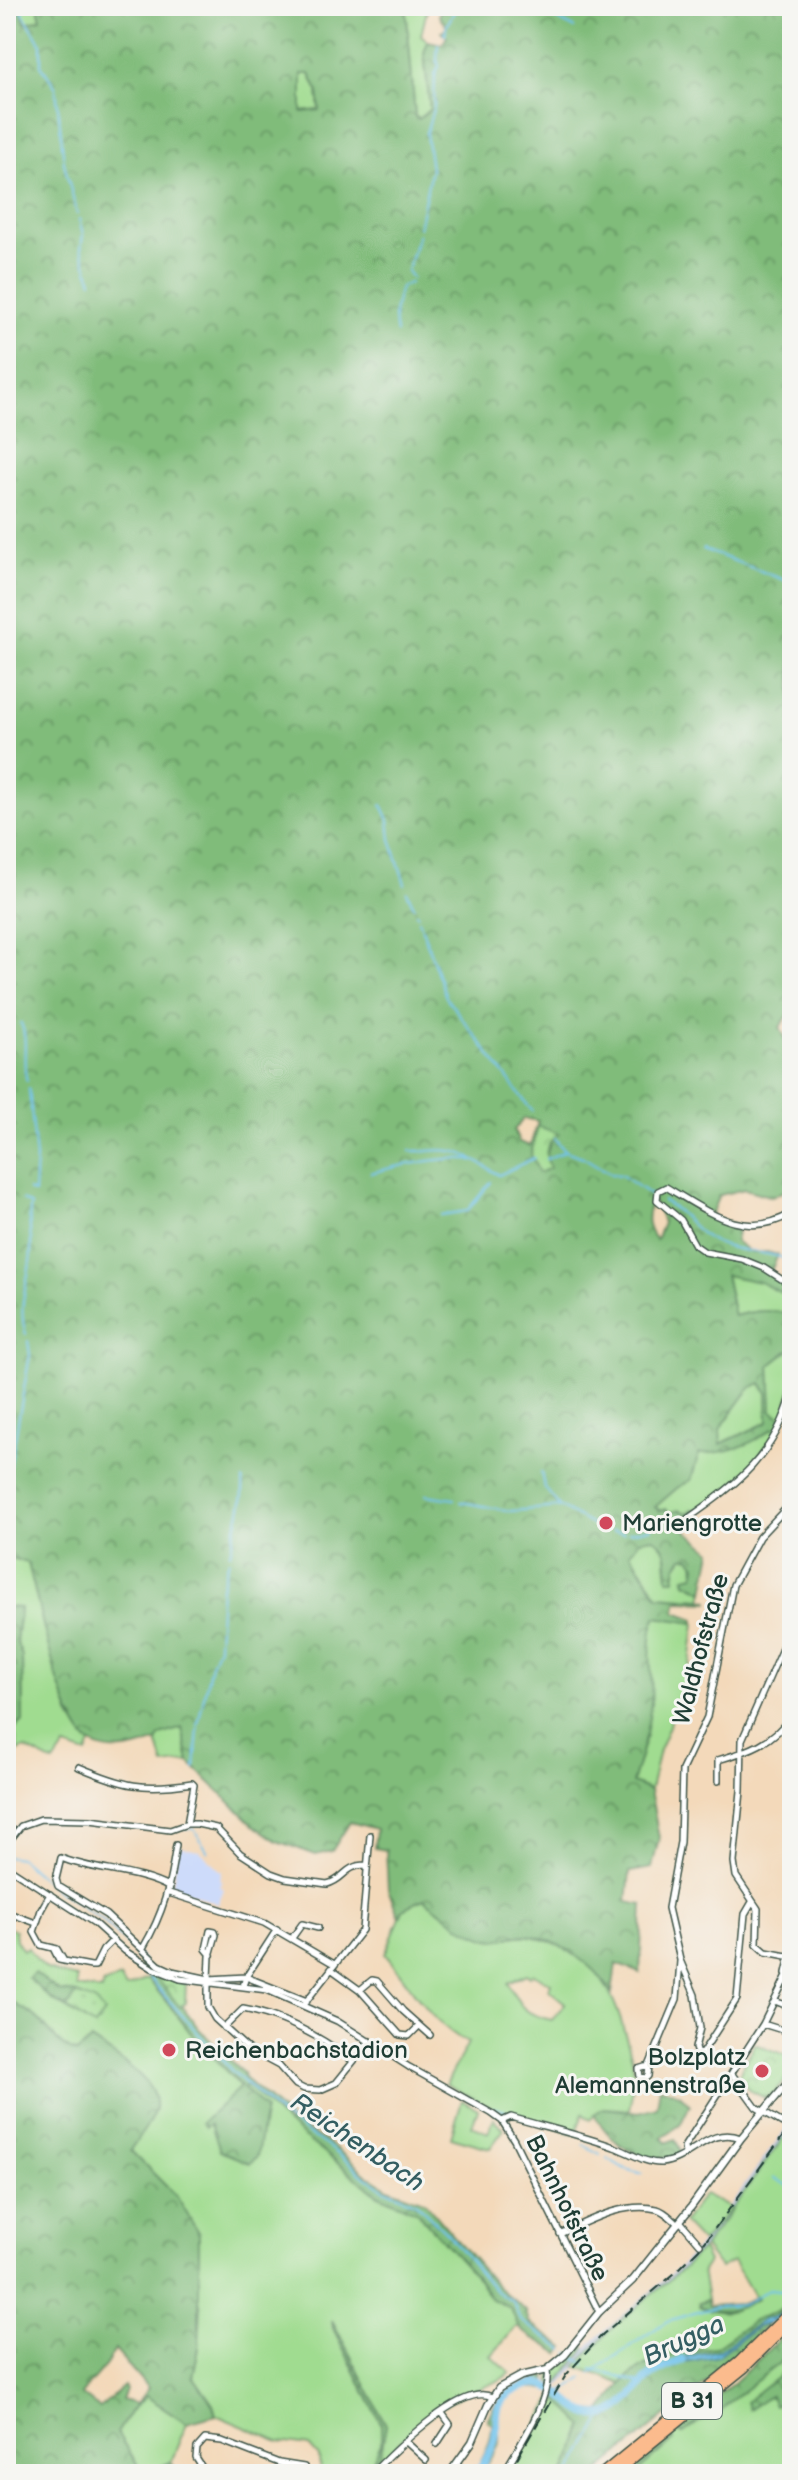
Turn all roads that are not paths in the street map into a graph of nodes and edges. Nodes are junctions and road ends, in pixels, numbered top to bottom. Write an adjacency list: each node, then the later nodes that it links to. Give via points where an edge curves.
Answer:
1 (792, 1213): 2 (street, via 771,1225 746,1226 666,1187 658,1191 657,1200 681,1220 695,1245 764,1268)
2 (792, 1286)
3 (792, 1394): 5 (street, via 784,1421 764,1454 728,1491)
4 (792, 1502): 33 (street, Waldhofstraße, via 759,1537 733,1585 707,1717 682,1770 680,1842 668,1908)
5 (687, 1519)
6 (792, 1619): 8 (street, via 746,1728)
7 (792, 1715): 8 (street, via 771,1739)
8 (741, 1753): 10 (street, via 718,1760); 20 (street, via 734,1862)
9 (79, 1767): 11 (street, via 137,1787 192,1783)
10 (718, 1781)
11 (187, 1824): 13 (street, via 157,1830 41,1819 21,1826); 15 (street, via 216,1828 240,1853 285,1878 327,1884 349,1868)
12 (370, 1835): 15 (street)
13 (6, 1845)
14 (176, 1845): 18 (street)
15 (366, 1865): 35 (street, via 362,1930)
16 (6, 1866): 19 (street)
17 (792, 1888): 21 (street)
18 (169, 1891): 26 (street); 30 (street); 30 (street, via 149,1880 61,1858 58,1886 106,1915)
19 (50, 1894): 24 (street); 28 (street)
20 (752, 1902): 32 (street, via 758,1909 757,1944 766,1952); 33 (street, via 745,1914 737,1999 700,2055 695,2052 700,2028 695,1995)
21 (791, 1905): 23 (street)
22 (6, 1912): 24 (street)
23 (792, 1919)
24 (36, 1923): 28 (street, via 41,1945 53,1948 59,1960 95,1966)
25 (318, 1928): 27 (street, via 302,1924)
26 (277, 1929): 27 (street); 36 (street)
27 (292, 1938): 35 (street)
28 (113, 1940): 38 (street, via 152,1968 180,1979)
29 (792, 1947): 32 (street)
30 (143, 1948): 38 (street, via 159,1965)
31 (211, 1955): 38 (street)
32 (791, 1957): 37 (street)
33 (680, 1960): 52 (street, via 677,1999)
34 (792, 1965): 37 (street)
35 (332, 1966): 41 (street); 43 (street)
36 (246, 1977): 38 (street); 40 (street); 43 (street)
37 (785, 1978): 39 (street); 42 (street)
38 (208, 1981): 40 (street); 47 (street, via 208,2007)
39 (792, 1984)
40 (243, 1986): 43 (street)
41 (360, 1990): 46 (street, via 400,2035 409,2036); 46 (street, via 377,1981)
42 (775, 2001): 44 (street); 45 (street)
43 (305, 2003): 50 (street)
44 (792, 2008)
45 (763, 2024): 48 (street); 53 (street)
46 (418, 2027): 49 (street)
47 (224, 2028): 51 (street, via 243,2009 253,2011 332,2045); 51 (street, via 304,2089 336,2083)
48 (792, 2033)
49 (430, 2035)
50 (370, 2041): 51 (street); 57 (street)
51 (353, 2061)
52 (649, 2066)
53 (732, 2074): 55 (street); 59 (street, via 684,2147)
54 (792, 2078): 55 (street)
55 (761, 2112): 56 (street, via 784,2124); 58 (street)
56 (792, 2113)
57 (502, 2121): 59 (street, via 511,2117 657,2164); 61 (street, Bahnhofstraße)
58 (741, 2138): 59 (street, via 716,2135); 60 (street)
59 (685, 2154)
60 (679, 2222): 61 (street, via 657,2209 626,2209); 62 (street); 64 (street)
61 (560, 2234): 64 (street, Bahnhofstraße)
62 (700, 2244)
63 (792, 2310): 77 (highway, B 31, via 739,2362)
64 (599, 2312): 66 (street)
65 (792, 2321): 78 (highway, B 31, via 744,2368)
66 (547, 2370): 67 (street, via 511,2380); 76 (street, via 537,2413)
67 (492, 2397): 68 (street, via 466,2397); 75 (street, via 472,2442)
68 (442, 2413): 69 (street); 70 (street, via 450,2424)
69 (405, 2441): 71 (street); 73 (street)
70 (437, 2444)
71 (426, 2460)
72 (304, 2467): 74 (street, via 205,2439 196,2458)
73 (373, 2473)
74 (212, 2474)
75 (449, 2474)
76 (503, 2474)
77 (602, 2474)
78 (613, 2474)

